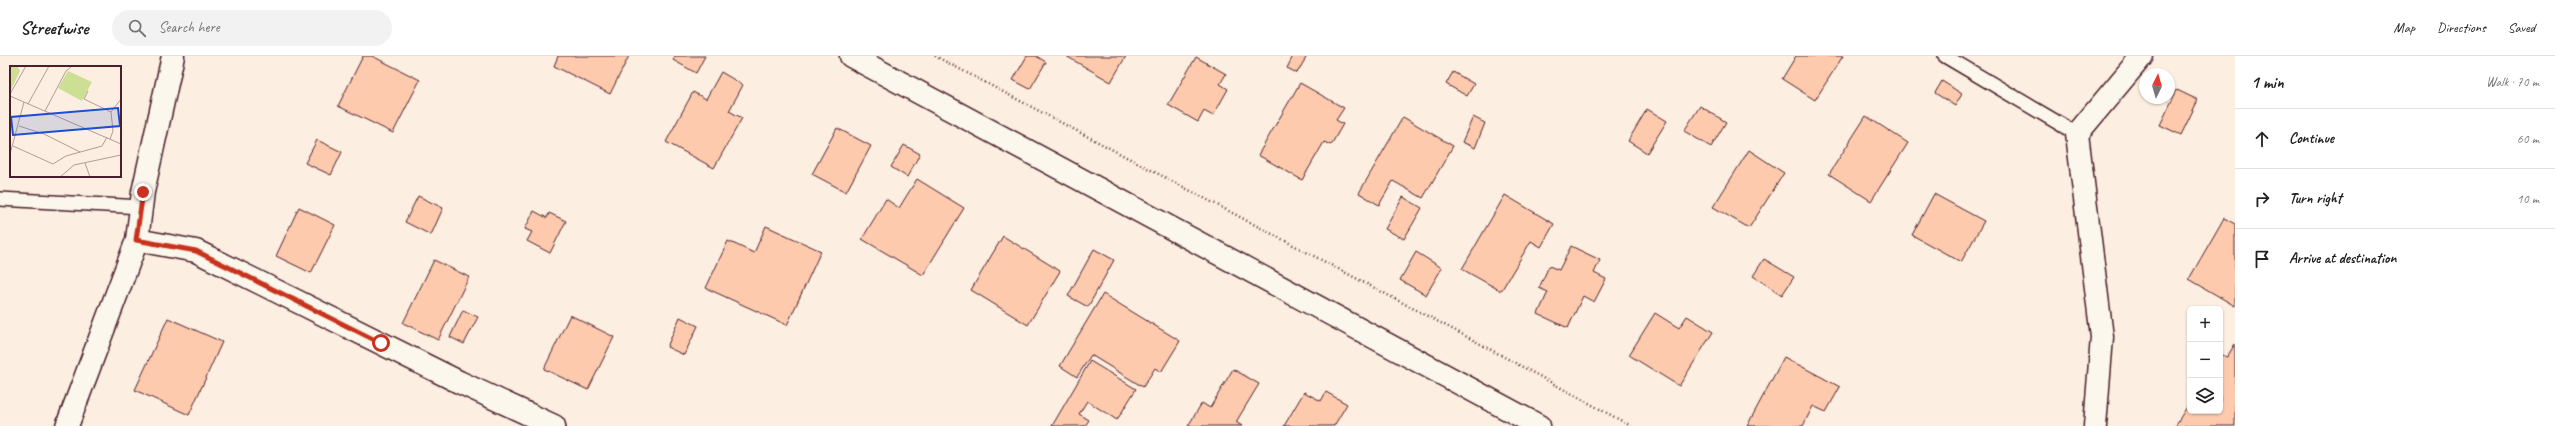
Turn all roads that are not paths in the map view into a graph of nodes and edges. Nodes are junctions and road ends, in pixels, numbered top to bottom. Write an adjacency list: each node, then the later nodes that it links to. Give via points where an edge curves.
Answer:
1 (172, 56): 7 (street)
2 (851, 56): 11 (street)
3 (1945, 56): 5 (lane)
4 (2142, 56): 5 (street)
5 (2077, 134): 12 (street, via 2102,337)
6 (0, 199): 7 (lane)
7 (141, 207): 8 (street)
8 (136, 240): 9 (street); 10 (street, via 196,251 459,382)
9 (67, 426)
10 (554, 426)
11 (1539, 426)
12 (2095, 426)

